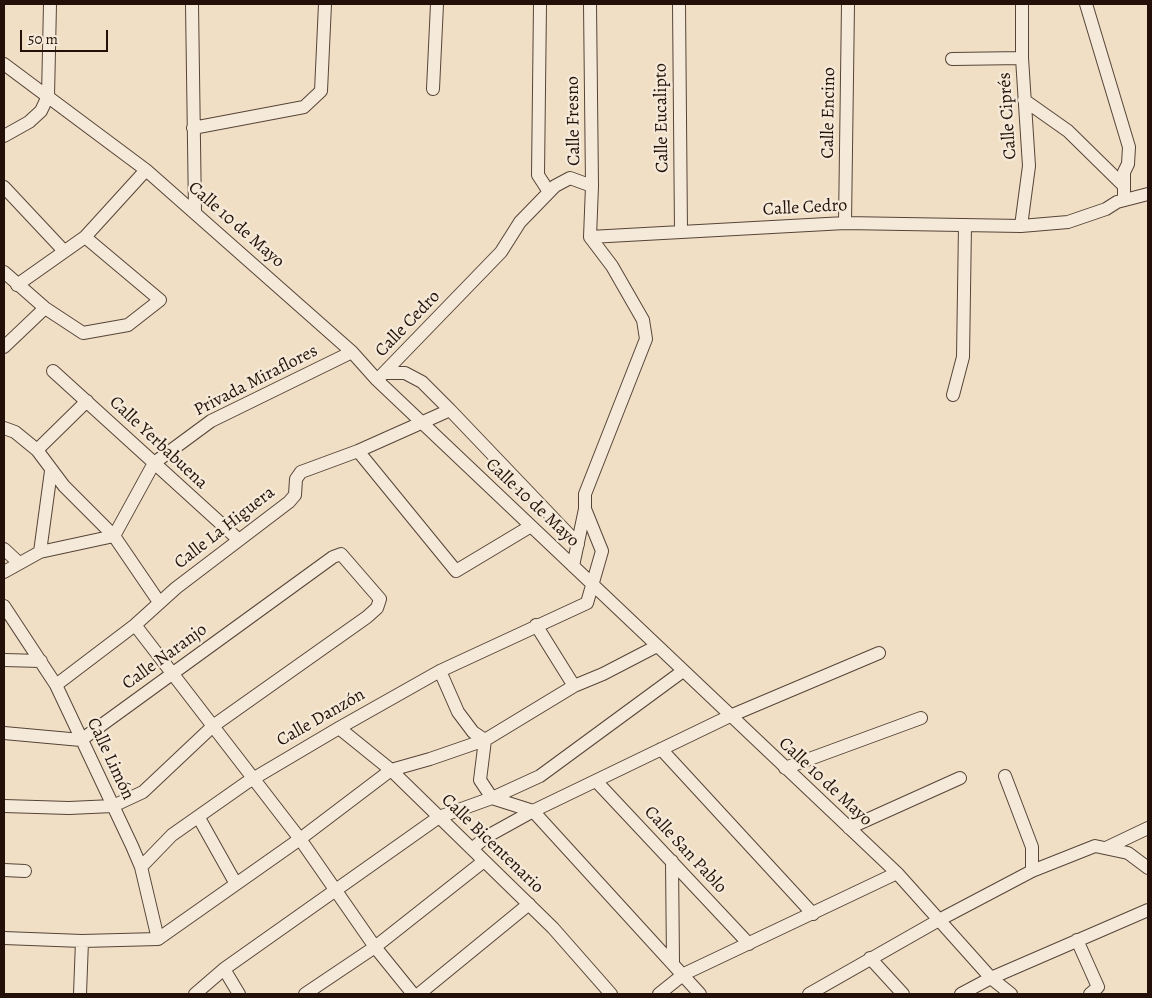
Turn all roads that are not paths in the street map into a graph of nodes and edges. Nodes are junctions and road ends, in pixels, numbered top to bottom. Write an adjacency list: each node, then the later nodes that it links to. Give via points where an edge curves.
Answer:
1 (50, 4): 15 (street)
2 (192, 4): 17 (street)
3 (325, 4): 17 (street, via 321,91 304,107)
4 (437, 4): 14 (street)
5 (540, 4): 23 (street, via 538,175)
6 (590, 4): 20 (street, Calle Fresno)
7 (679, 4): 30 (street, Calle Eucalipto)
8 (848, 4): 27 (street, Calle Encino)
9 (1022, 4): 11 (street, Calle Ciprés)
10 (1086, 4): 21 (street, via 1129,147)
11 (1022, 58): 12 (street); 16 (street, Calle Ciprés)
12 (952, 59)
13 (4, 64): 15 (street, Calle 10 de Mayo)
14 (433, 89)
15 (48, 96): 18 (street, via 41,111 29,122); 19 (street, Calle 10 de Mayo)
16 (1024, 100): 21 (street, via 1068,131); 29 (street, Calle Ciprés, via 1029,166)
17 (193, 128): 26 (street)
18 (4, 136)
19 (146, 170): 26 (street, Calle 10 de Mayo); 31 (street)
20 (592, 186): 23 (street, Calle Cedro, via 570,178); 32 (street, Calle Fresno)
21 (1124, 186): 25 (street)
22 (4, 187): 33 (street)
23 (549, 192): 40 (street, Calle Cedro, via 520,222 501,252)
24 (1148, 194): 25 (street, Calle Cedro)
25 (1124, 200): 29 (street, Calle Cedro, via 1068,222)
26 (194, 212): 38 (street, Calle 10 de Mayo)
27 (845, 224): 28 (street, Calle Cedro); 30 (street, Calle Cedro)
28 (966, 225): 29 (street, Calle Cedro); 41 (street, via 963,356)
29 (1021, 226)
30 (681, 232): 32 (street, Calle Cedro)
31 (85, 237): 33 (street); 36 (street, via 160,300 128,325 83,333)
32 (590, 237): 52 (street, via 612,266 643,320 646,340 585,494)
33 (64, 251): 35 (street)
34 (4, 272): 35 (street)
35 (17, 284): 36 (street)
36 (45, 308): 37 (street)
37 (4, 347)
38 (352, 352): 40 (street, Calle 10 de Mayo); 48 (street, Privada Miraflores, via 211,421)
39 (53, 371): 42 (street, Calle Yerbabuena)
40 (380, 377): 43 (street, via 404,373 422,382); 44 (street, Calle 10 de Mayo)
41 (953, 395)
42 (87, 401): 46 (street); 48 (street, Calle Yerbabuena)
43 (450, 410): 44 (street, Calle La Higuera); 50 (street)
44 (421, 422): 47 (street, Calle La Higuera); 51 (street, Calle 10 de Mayo)
45 (4, 428): 46 (street, via 15,432)
46 (37, 450): 49 (street)
47 (358, 451): 53 (street, via 456,571); 55 (street, Calle La Higuera, via 301,472 296,478 295,495 289,502)
48 (154, 463): 54 (street); 55 (street, Calle Yerbabuena)
49 (51, 471): 54 (street); 58 (street)
50 (515, 480): 51 (street); 56 (street)
51 (510, 507): 53 (street, Calle 10 de Mayo)
52 (585, 509): 56 (street); 62 (street, Calle Danzón, via 602,551)
53 (531, 526): 60 (street, Calle 10 de Mayo)
54 (114, 536): 58 (street); 63 (street)
55 (239, 540): 63 (street, Calle La Higuera)
56 (578, 544): 60 (street)
57 (4, 550): 59 (street)
58 (40, 552): 59 (street)
59 (18, 563): 61 (street)
60 (573, 566): 62 (street, Calle 10 de Mayo)
61 (4, 572)
62 (593, 586): 66 (street, Calle Danzón, via 587,603); 67 (street, Calle 10 de Mayo)
63 (158, 602): 65 (street, Calle La Higuera)
64 (4, 606): 70 (street, Calle Limón)
65 (135, 625): 73 (street); 74 (street, Calle La Higuera)
66 (536, 625): 71 (street, Calle Danzón); 75 (street)
67 (657, 646): 72 (street, Calle 10 de Mayo); 75 (street)
68 (879, 652): 76 (street)
69 (4, 660): 70 (street)
70 (41, 661): 74 (street, Calle Limón)
71 (440, 671): 79 (street, Calle Danzón); 82 (street, via 458,712 473,732)
72 (684, 671): 76 (street, Calle 10 de Mayo); 90 (street, via 540,776)
73 (172, 674): 78 (street); 78 (street, Calle Naranjo, via 341,554 380,599 377,608); 81 (street, Calle Naranjo)
74 (56, 685): 81 (street, Calle Limón)
75 (574, 686): 82 (street)
76 (730, 716): 83 (street); 84 (street, Calle 10 de Mayo)
77 (922, 718): 84 (street)
78 (213, 726): 88 (street); 92 (street, via 143,792)
79 (339, 728): 85 (street, Calle Bicentenario); 88 (street, Calle Danzón)
80 (4, 733): 81 (street)
81 (81, 740): 92 (street, Calle Limón)
82 (485, 740): 85 (street); 90 (street, via 480,780)
83 (661, 749): 89 (street); 113 (street)
84 (785, 768): 96 (street, Calle 10 de Mayo)
85 (391, 770): 94 (street, Calle Bicentenario); 98 (street)
86 (1005, 776): 107 (street, via 1032,846)
87 (960, 778): 96 (street)
88 (253, 779): 95 (street, Calle Danzón); 98 (street)
89 (596, 781): 93 (street); 102 (street, Calle San Pablo)
90 (492, 798): 93 (street); 94 (street)
91 (4, 806): 92 (street)
92 (113, 806): 103 (street, Calle Limón)
93 (534, 811): 100 (street, via 486,836); 122 (street)
94 (439, 816): 100 (street, Calle Bicentenario); 110 (street)
95 (199, 818): 103 (street, Calle Danzón, via 172,836); 109 (street)
96 (849, 828): 108 (street, Calle 10 de Mayo)
97 (1148, 828): 99 (street)
98 (300, 839): 109 (street); 110 (street)
99 (1106, 848): 104 (street, via 1128,853); 107 (street, via 1096,846)
100 (472, 849): 101 (street, Calle Bicentenario)
101 (484, 861): 111 (street, Calle Bicentenario); 120 (street)
102 (672, 861): 119 (street, Calle San Pablo); 122 (street)
103 (141, 868): 116 (street, Calle Limón)
104 (1148, 868)
105 (4, 870): 106 (street)
106 (26, 871)
107 (1032, 871): 114 (street)
108 (897, 873): 113 (street); 114 (street, Calle 10 de Mayo)
109 (236, 884): 116 (street)
110 (336, 890): 120 (street); 123 (street)
111 (529, 904): 132 (street); 133 (street, Calle Bicentenario)
112 (1148, 910): 117 (street)
113 (813, 914): 119 (street)
114 (939, 920): 121 (street); 125 (street, Calle 10 de Mayo)
115 (4, 938): 118 (street)
116 (158, 939): 118 (street)
117 (1077, 940): 125 (street); 126 (street)
118 (82, 941): 127 (street)
119 (749, 944): 124 (street)
120 (375, 947): 130 (street); 131 (street)
121 (870, 958): 136 (street); 137 (street)
122 (673, 962): 124 (street)
123 (224, 969): 128 (street); 129 (street)
124 (684, 974): 134 (street); 135 (street)
125 (991, 978): 138 (street); 139 (street, Calle 10 de Mayo)
126 (1096, 992)
127 (80, 994)
128 (195, 994)
129 (239, 994)
130 (305, 994)
131 (413, 994)
132 (419, 994)
133 (611, 994)
134 (659, 994)
135 (700, 994)
136 (809, 994)
137 (903, 994)
138 (962, 994)
139 (1011, 994)

